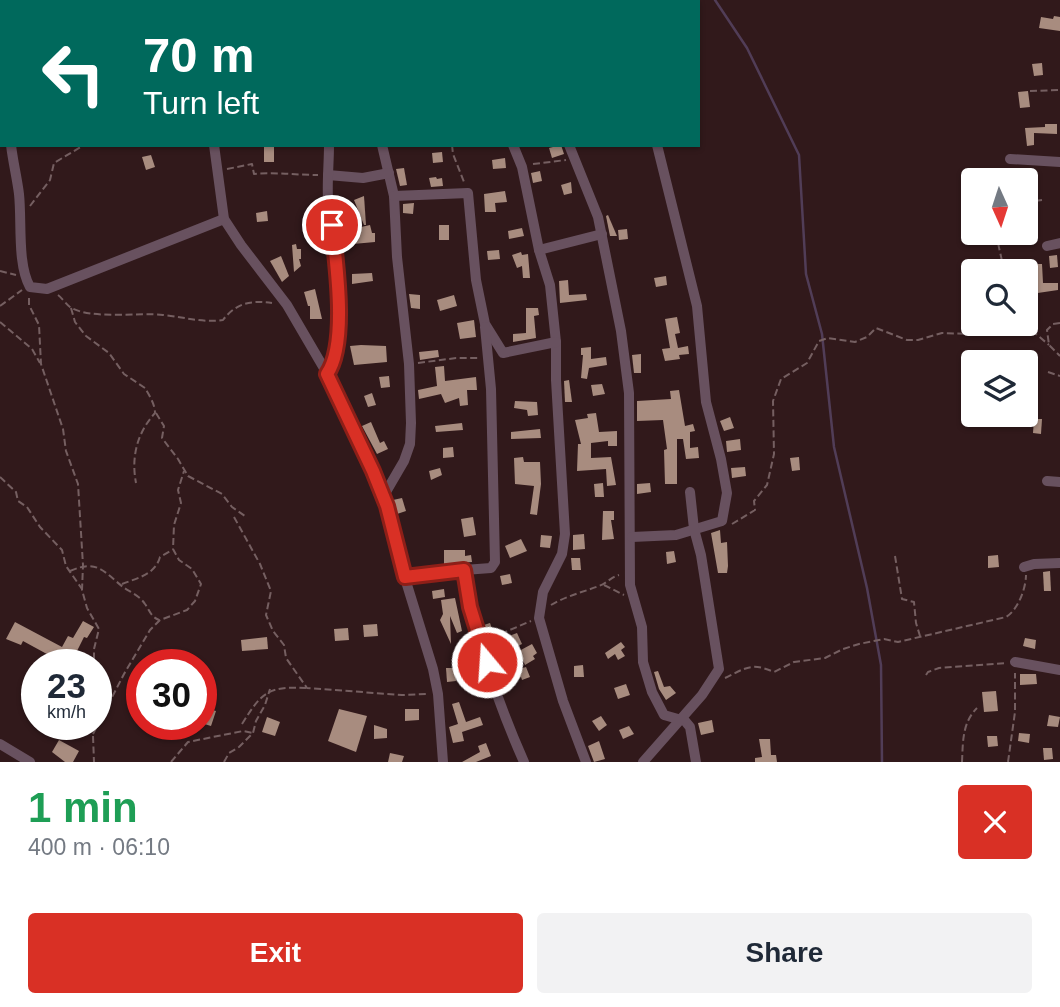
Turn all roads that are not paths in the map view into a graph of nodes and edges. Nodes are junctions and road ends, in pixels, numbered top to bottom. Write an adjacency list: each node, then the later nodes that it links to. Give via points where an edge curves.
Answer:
1 (11, 147): 13 (street, via 28,284 47,289)
2 (214, 147): 13 (street)
3 (329, 147): 11 (street)
4 (382, 147): 10 (street)
5 (514, 147): 17 (street)
6 (570, 147): 14 (street)
7 (657, 147): 25 (street, via 697,306 706,402 727,493 722,521)
8 (1010, 159): 9 (street)
9 (1060, 162)
10 (389, 173): 11 (street, via 363,178); 12 (street)
11 (328, 175): 20 (street, via 338,339)
12 (394, 195): 18 (street, via 468,193); 24 (street, via 409,364 410,444)
13 (224, 219): 20 (street, via 287,305)
14 (602, 234): 17 (street); 26 (street, via 629,393)
15 (1060, 243): 16 (street)
16 (1047, 246)
17 (539, 250): 19 (street, via 550,285)
18 (485, 324): 19 (street, via 503,353); 29 (street, via 495,566)
19 (556, 342): 39 (street, via 565,534 562,554 543,592 539,618)
20 (327, 374): 24 (street)
21 (1046, 481): 22 (street)
22 (1060, 482)
23 (690, 492): 25 (street)
24 (383, 497): 30 (street)
25 (694, 529): 26 (street, via 676,535); 33 (street, via 720,661 709,687)
26 (632, 537): 33 (street, via 630,574 642,627 643,662 664,715)
27 (1060, 564): 28 (street)
28 (1024, 567)
29 (464, 570): 30 (street); 38 (street, via 470,607)
30 (405, 577): 37 (street, via 439,694)
31 (1015, 662): 32 (street)
32 (1060, 670)
33 (680, 720): 40 (street); 41 (street, via 690,726)
34 (4, 746): 35 (street); 36 (street)
35 (6, 762)
36 (30, 762)
37 (443, 762)
38 (524, 762)
39 (586, 762)
40 (643, 762)
41 (696, 762)

